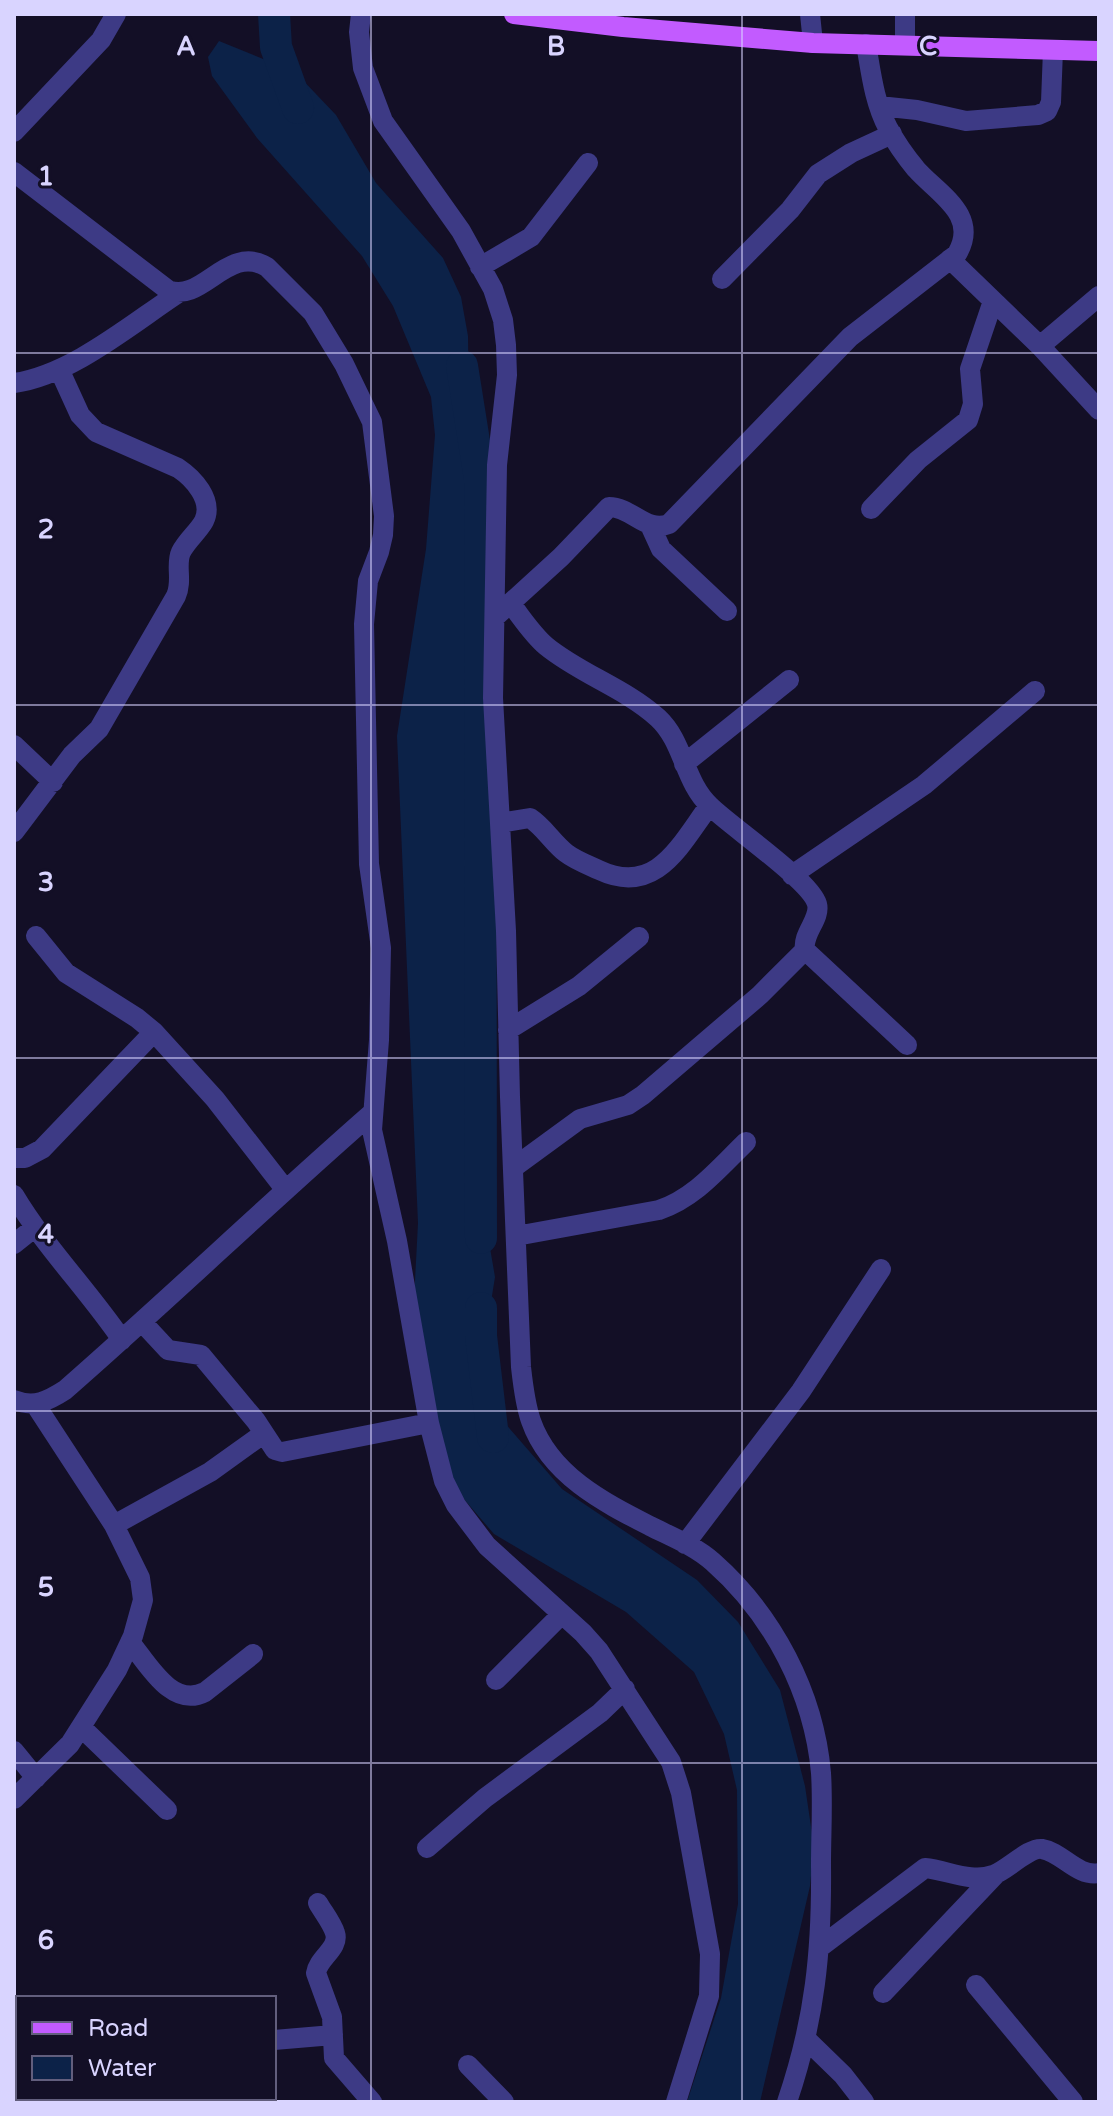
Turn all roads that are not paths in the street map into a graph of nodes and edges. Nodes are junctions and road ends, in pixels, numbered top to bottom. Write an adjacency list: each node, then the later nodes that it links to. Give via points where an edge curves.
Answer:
1 (116, 14): 12 (street, via 101,40)
2 (361, 14): 17 (street, via 363,68 383,121 461,231)
3 (514, 14): 6 (main road)
4 (810, 14): 6 (street)
5 (905, 14): 8 (street)
6 (813, 43): 7 (main road)
7 (866, 44): 8 (main road); 11 (street)
8 (905, 45): 9 (main road)
9 (1053, 50): 10 (main road); 11 (street, via 1051,102 1038,115 966,121)
10 (1099, 51)
11 (879, 106): 13 (street)
12 (14, 132)
13 (892, 134): 16 (street, via 958,211 964,241); 18 (street, via 818,174)
14 (588, 163): 17 (street, via 531,237)
15 (14, 172): 19 (street)
16 (950, 259): 21 (street); 27 (street, via 850,337 669,524)
17 (480, 267): 28 (street, via 498,304 506,345 497,465)
18 (722, 279)
19 (177, 294): 23 (street); 45 (street, via 235,263 258,261 313,313 372,422 384,516 365,595 364,624 369,864 381,948)
20 (1099, 296): 22 (street)
21 (993, 301): 22 (street); 26 (street, via 970,369 972,414)
22 (1040, 346): 25 (street)
23 (59, 369): 24 (street); 34 (street, via 86,423 190,476 207,514 181,553 176,596 99,729)
24 (14, 383)
25 (1099, 410)
26 (871, 509)
27 (650, 525): 28 (street, via 609,507); 29 (street, via 661,549)
28 (503, 611): 33 (street, via 660,720); 36 (street, via 493,698)
29 (727, 611)
30 (789, 680): 33 (street)
31 (1035, 691): 38 (street, via 924,785)
32 (14, 745): 34 (street)
33 (684, 764): 35 (street)
34 (53, 782): 37 (street)
35 (709, 806): 36 (street, via 673,856 637,877 609,875 567,854 530,818); 38 (street)
36 (500, 823): 42 (street)
37 (14, 832)
38 (792, 875): 41 (street, via 818,905)
39 (36, 936): 43 (street, via 66,973)
40 (639, 937): 42 (street, via 579,986)
41 (805, 950): 44 (street); 48 (street, via 643,1095 628,1105 580,1119)
42 (508, 1030): 48 (street)
43 (154, 1032): 47 (street, via 42,1149); 49 (street)
44 (907, 1045)
45 (372, 1113): 49 (street); 59 (street)
46 (746, 1142): 52 (street, via 678,1204)
47 (14, 1158)
48 (513, 1168): 52 (street)
49 (285, 1189): 55 (street)
50 (14, 1195): 51 (street)
51 (34, 1228): 53 (street); 56 (street)
52 (516, 1236): 62 (street, via 521,1367 538,1436 566,1474 586,1490)
53 (14, 1244)
54 (881, 1269): 62 (street, via 801,1391)
55 (142, 1322): 56 (street); 60 (street, via 168,1350 201,1355)
56 (122, 1340): 58 (street, via 65,1390)
57 (14, 1400): 58 (street)
58 (35, 1404): 61 (street)
59 (429, 1423): 60 (street, via 282,1452); 63 (street, via 444,1481 468,1523)
60 (263, 1434): 61 (street, via 210,1472)
61 (114, 1525): 64 (street, via 143,1592)
62 (685, 1544): 77 (street, via 712,1561 761,1613 804,1699 821,1773)
63 (562, 1614): 66 (street); 67 (street, via 599,1651)
64 (130, 1642): 65 (street, via 166,1685 184,1697 205,1692); 68 (street)
65 (253, 1654)
66 (496, 1680)
67 (625, 1689): 73 (street); 86 (street, via 678,1778 710,1954 709,1996)
68 (81, 1727): 70 (street); 72 (street)
69 (14, 1751): 70 (street)
70 (36, 1778): 71 (street)
71 (14, 1799)
72 (167, 1810)
73 (427, 1848)
74 (1099, 1873): 75 (street, via 1083,1871 1043,1849)
75 (995, 1875): 77 (street, via 970,1877 925,1868); 79 (street)
76 (318, 1903): 80 (street, via 336,1935 316,1973)
77 (819, 1948): 82 (street)
78 (976, 1985): 89 (street)
79 (883, 1993)
80 (333, 2035): 81 (street); 84 (street, via 338,2065)
81 (276, 2040)
82 (807, 2040): 87 (street); 88 (street)
83 (468, 2065): 85 (street)
84 (372, 2102)
85 (504, 2102)
86 (676, 2102)
87 (787, 2102)
88 (864, 2102)
89 (1073, 2102)

